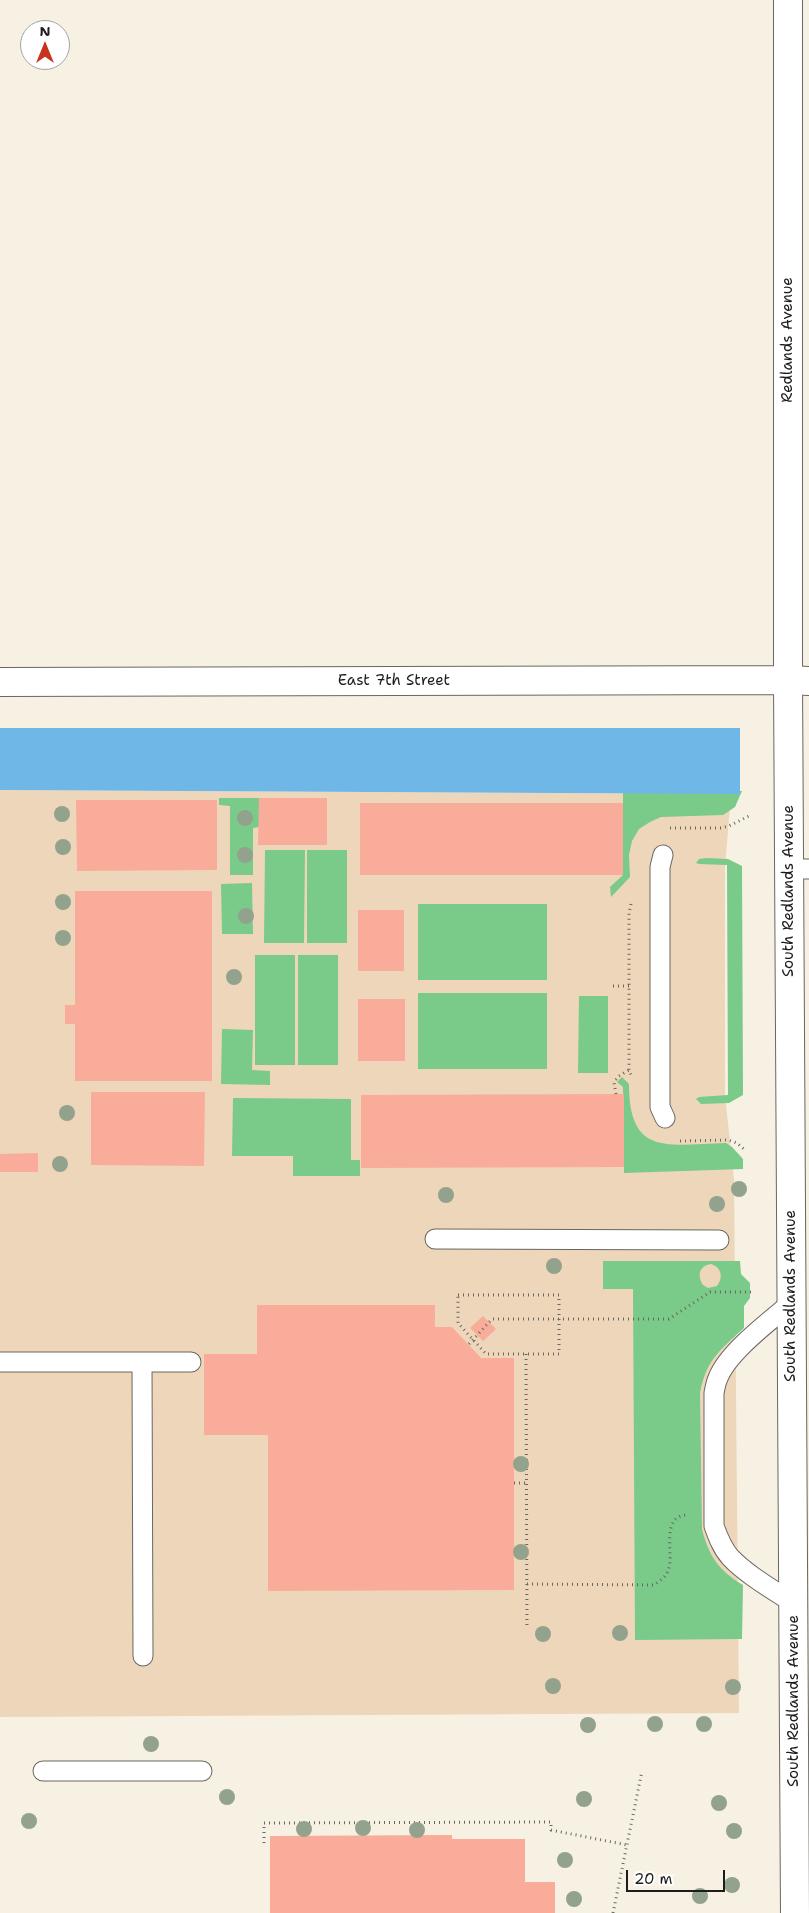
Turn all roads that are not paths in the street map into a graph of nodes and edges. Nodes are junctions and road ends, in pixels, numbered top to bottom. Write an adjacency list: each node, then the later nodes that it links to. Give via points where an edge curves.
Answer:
1 (788, 0): 2 (street, Redlands Avenue)
2 (798, 680): 3 (street, East 7th Street); 5 (street, South Redlands Avenue)
3 (0, 682)
4 (663, 855): 6 (lane, via 660,867 660,1107)
5 (799, 869): 9 (street, South Redlands Avenue)
6 (665, 1118)
7 (434, 1239): 8 (lane)
8 (719, 1240)
9 (791, 1302): 13 (street, South Redlands Avenue); 13 (lane, via 740,1348 718,1377 714,1393 714,1526 729,1556)
10 (0, 1362): 11 (lane)
11 (142, 1362): 12 (lane); 14 (lane)
12 (191, 1362)
13 (793, 1603): 17 (street, South Redlands Avenue)
14 (143, 1656)
15 (43, 1771): 16 (lane)
16 (202, 1771)
17 (795, 1913)

